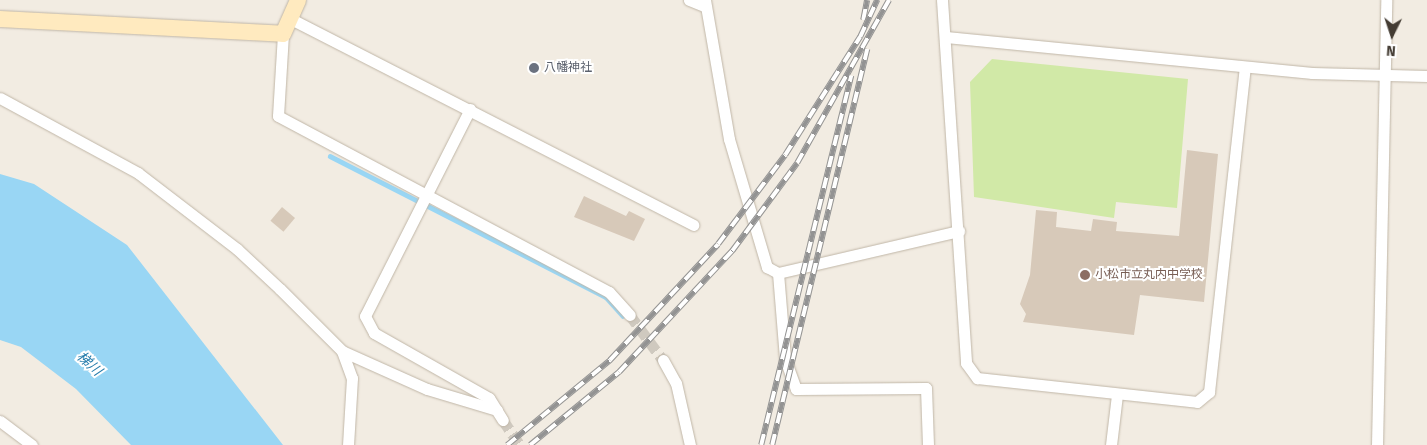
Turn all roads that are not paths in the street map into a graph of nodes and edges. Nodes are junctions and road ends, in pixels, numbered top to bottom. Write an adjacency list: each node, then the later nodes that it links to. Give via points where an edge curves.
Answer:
1 (298, 0): 7 (street)
2 (688, 0): 5 (street)
3 (942, 0): 9 (street)
4 (1386, 0): 11 (street)
5 (705, 3): 18 (street, via 729,138 767,267)
6 (0, 19): 8 (street)
7 (291, 19): 8 (street); 14 (street)
8 (283, 34): 15 (street, via 278,116)
9 (946, 37): 10 (street); 17 (street)
10 (1245, 68): 11 (street); 22 (street, via 1208,392 1197,402)
11 (1385, 76): 12 (street); 29 (street)
12 (1427, 76)
13 (0, 98): 20 (street, via 138,173 237,249)
14 (470, 109): 15 (street); 16 (street)
15 (427, 194): 19 (street, via 608,292); 20 (street, via 365,316 374,333 489,398 500,415 427,389)
16 (693, 225)
17 (959, 231): 18 (street); 22 (street, via 966,363 977,378)
18 (778, 273): 27 (street, via 785,359 796,389 926,388)
19 (630, 315)
20 (342, 351): 25 (street, via 352,378)
21 (663, 360): 26 (street, via 676,383)
22 (1117, 395): 28 (street)
23 (0, 421): 24 (street)
24 (32, 445)
25 (348, 445)
26 (690, 445)
27 (928, 445)
28 (1111, 445)
29 (1377, 445)

